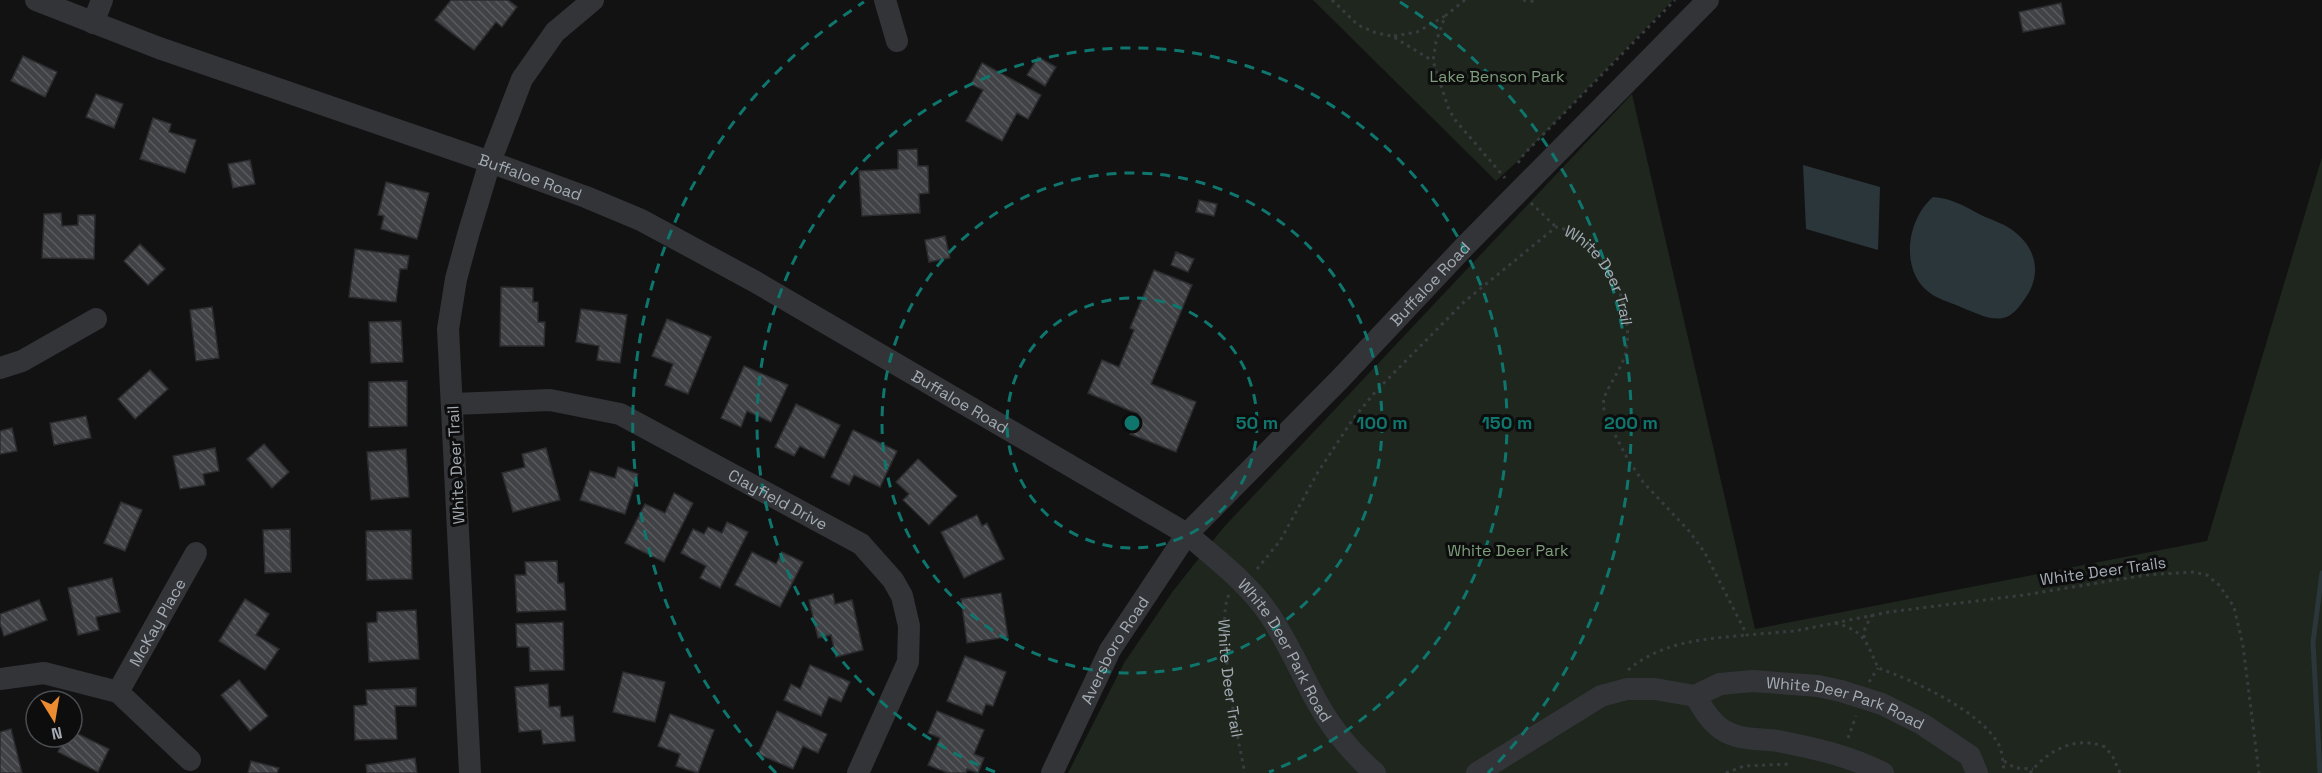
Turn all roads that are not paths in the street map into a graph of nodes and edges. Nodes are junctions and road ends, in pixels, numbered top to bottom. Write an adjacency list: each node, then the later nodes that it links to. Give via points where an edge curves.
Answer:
1 (36, 0): 6 (street, Buffaloe Road)
2 (102, 0): 6 (street)
3 (593, 0): 8 (street, White Deer Trail, via 555,32 522,79)
4 (885, 0): 7 (street)
5 (1708, 0): 12 (street, Buffaloe Road)
6 (93, 24): 8 (street, Buffaloe Road)
7 (897, 41)
8 (490, 162): 11 (street, White Deer Trail, via 456,279 448,329); 12 (street, Buffaloe Road, via 651,225)
9 (96, 319): 10 (street, via 22,361)
10 (0, 368)
11 (453, 404): 18 (street, White Deer Trail); 19 (street, Clayfield Drive, via 550,400 620,414 861,544 893,580 902,596 909,626 908,662)
12 (1187, 534): 20 (street, Aversboro Road, via 1110,650); 21 (street, White Deer Park Road, via 1243,581 1267,611 1317,703 1354,754)
13 (196, 553): 15 (street, McKay Place)
14 (0, 680): 15 (street, via 44,673)
15 (118, 692): 17 (street)
16 (1695, 696): 22 (street, via 1655,689 1627,689 1601,696); 23 (street, via 1720,729 1743,739 1824,751); 24 (street, White Deer Park Road, via 1720,684 1753,681 1841,691 1882,704 1922,724 1970,756)
17 (190, 760)
18 (470, 773)
19 (858, 773)
20 (1052, 773)
21 (1375, 773)
22 (1477, 773)
23 (1883, 773)
24 (1977, 773)

